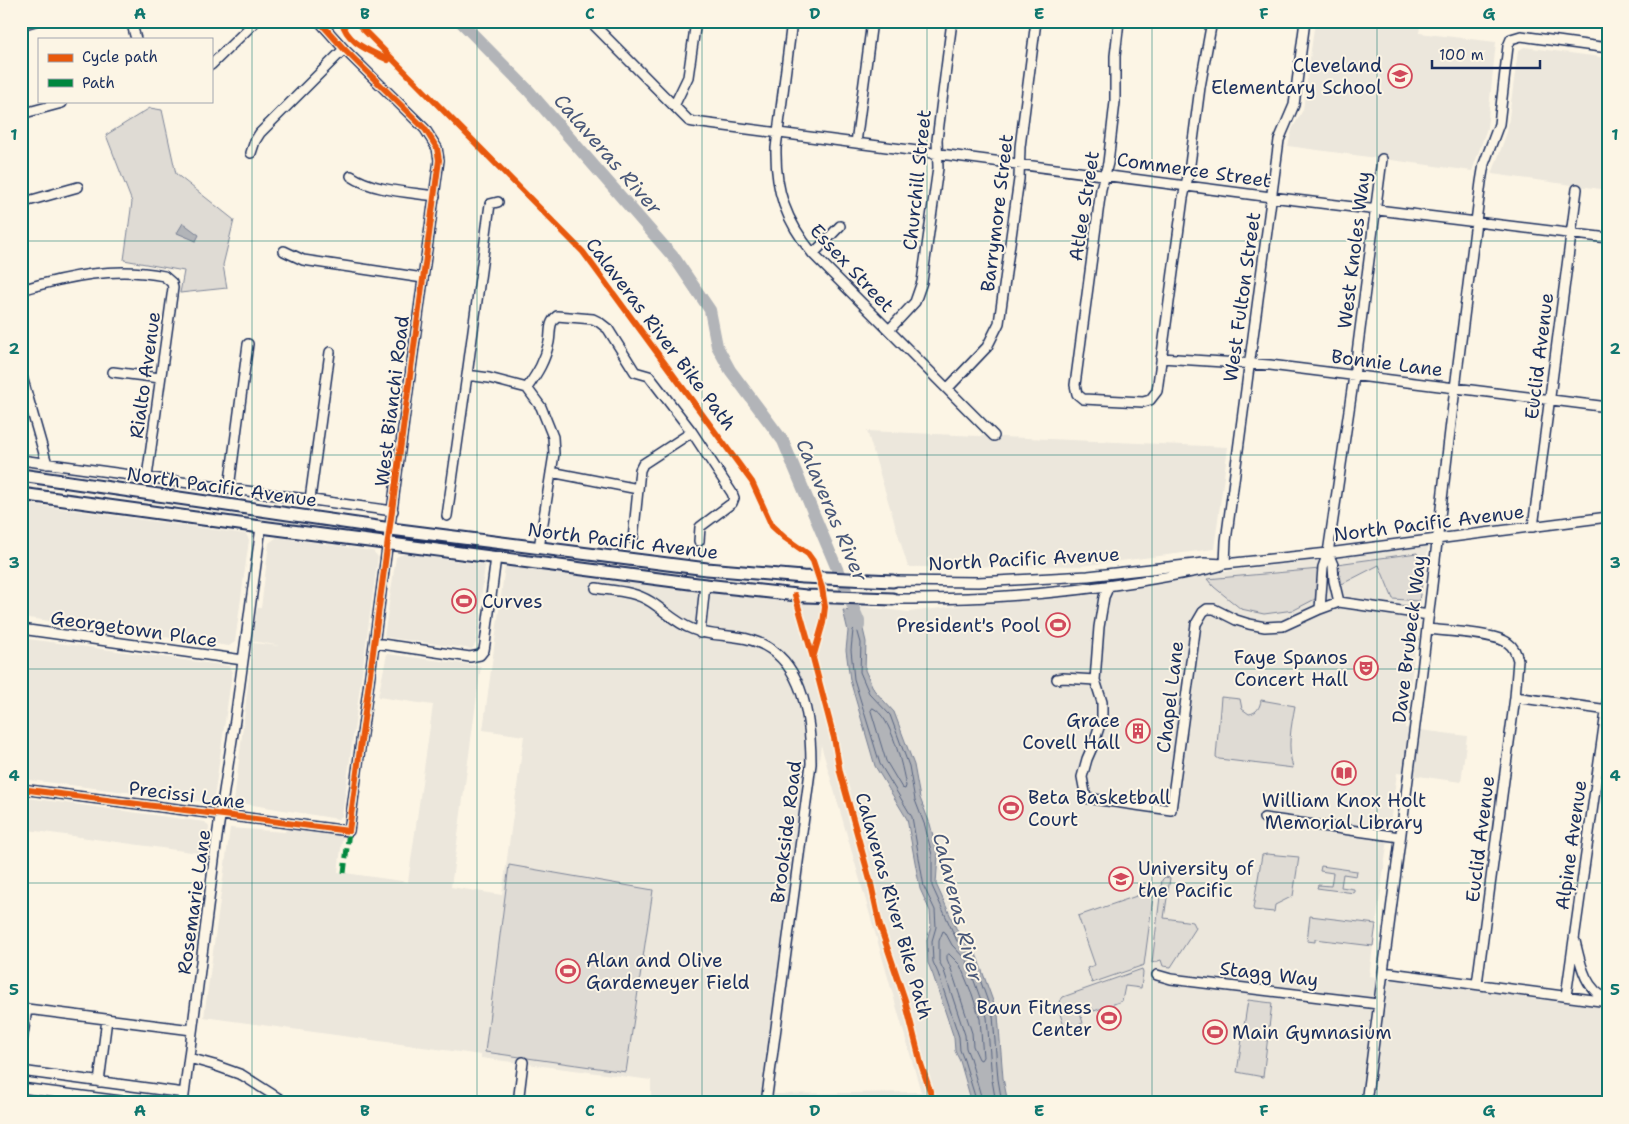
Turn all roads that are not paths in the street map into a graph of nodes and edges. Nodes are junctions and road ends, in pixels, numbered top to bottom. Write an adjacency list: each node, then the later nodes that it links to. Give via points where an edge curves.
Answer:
1 (36, 21): 14 (street)
2 (131, 21): 15 (street)
3 (256, 21): 19 (street)
4 (319, 21): 18 (street, West Bianchi Road)
5 (696, 21): 21 (street, via 688,77)
6 (792, 21): 23 (street, Essex Street)
7 (872, 21): 24 (street)
8 (952, 21): 26 (street, Churchill Street)
9 (1036, 21): 28 (street, Barrymore Street)
10 (1119, 21): 29 (street, Atlee Street, via 1115,102)
11 (1212, 21): 31 (street)
12 (1305, 21): 35 (street, West Fulton Street, via 1294,105 1279,140)
13 (593, 22): 21 (street, Commerce Street)
14 (21, 26)
15 (136, 38)
16 (1608, 44): 17 (street)
17 (1608, 48): 39 (street, Dave Brubeck Way, via 1521,36 1510,40 1499,124 1486,159)
18 (344, 49): 25 (street, via 260,133); 34 (street, West Bianchi Road, via 432,138 439,160)
19 (212, 64)
20 (62, 103): 22 (street)
21 (674, 106): 23 (street, Commerce Street, via 689,121)
22 (21, 114)
23 (777, 133): 24 (street, Commerce Street); 44 (street, Essex Street, via 776,164 784,208 794,229)
24 (856, 143): 26 (street, Commerce Street)
25 (251, 153)
26 (938, 153): 28 (street, Commerce Street); 47 (street, Churchill Street, via 922,282 914,302)
27 (1382, 159): 38 (street, West Knoles Way)
28 (1020, 164): 29 (street, Commerce Street); 59 (street, Barrymore Street, via 999,323 987,347)
29 (1104, 175): 31 (street, Commerce Street); 50 (street, Atlee Street, via 1074,385 1077,394 1089,400 1149,401 1157,391)
30 (351, 176): 34 (street, via 370,186)
31 (1186, 185): 35 (street, Commerce Street); 50 (street)
32 (78, 187): 37 (street)
33 (1577, 189): 41 (street, Euclid Avenue)
34 (435, 196): 45 (street, West Bianchi Road)
35 (1271, 197): 38 (street, Commerce Street); 51 (street, West Fulton Street)
36 (498, 202): 54 (street, via 490,204)
37 (21, 203)
38 (1375, 208): 39 (street, Commerce Street); 55 (street, West Knoles Way)
39 (1476, 221): 41 (street, Commerce Street); 58 (street, Dave Brubeck Way)
40 (840, 226): 44 (street)
41 (1572, 233): 42 (street, Commerce Street); 60 (street, Euclid Avenue)
42 (1608, 238)
43 (284, 252): 45 (street, via 303,260)
44 (813, 254): 47 (street, Essex Street)
45 (423, 278): 73 (street, West Bianchi Road)
46 (21, 290): 56 (street, Rialto Avenue, via 90,274 123,272 159,274 168,278 173,288)
47 (889, 330): 59 (street, Essex Street)
48 (248, 344): 69 (street)
49 (330, 352): 72 (street)
50 (1161, 358): 51 (street, Bonnie Lane)
51 (1249, 364): 55 (street, Bonnie Lane); 87 (street, West Fulton Street)
52 (113, 372): 56 (street)
53 (21, 373): 65 (street)
54 (467, 375): 57 (street); 75 (street)
55 (1354, 376): 58 (street, Bonnie Lane); 85 (street, West Knoles Way)
56 (160, 378): 68 (street, Rialto Avenue)
57 (527, 388): 62 (street, via 541,369 553,319 557,316 593,320 608,329 635,372 649,376); 66 (street, via 541,406 554,437)
58 (1455, 388): 60 (street, Bonnie Lane); 81 (street, Dave Brubeck Way)
59 (947, 389): 63 (street, Essex Street)
60 (1550, 399): 61 (street, Bonnie Lane); 78 (street, Euclid Avenue)
61 (1608, 407)
62 (692, 432): 70 (street, via 643,464); 82 (street, via 734,498 732,503 700,527)
63 (994, 436)
64 (21, 460): 65 (street)
65 (47, 464): 68 (street)
66 (551, 472): 70 (street); 84 (street)
67 (21, 475): 74 (main road, North Pacific Avenue)
68 (147, 477): 69 (street)
69 (229, 488): 72 (street)
70 (638, 489): 80 (street)
71 (21, 494): 77 (main road)
72 (310, 500): 73 (street)
73 (392, 511): 79 (street, West Bianchi Road)
74 (298, 516): 77 (main road, via 267,520); 79 (main road, North Pacific Avenue)
75 (447, 516)
76 (1608, 517): 78 (street, North Pacific Avenue)
77 (261, 527): 83 (main road); 101 (street, Rosemarie Lane)
78 (1533, 527): 81 (street, North Pacific Avenue)
79 (390, 529): 83 (street, West Bianchi Road); 84 (main road, North Pacific Avenue)
80 (633, 539)
81 (1438, 539): 85 (street, North Pacific Avenue); 96 (street, Dave Brubeck Way)
82 (699, 542)
83 (389, 543): 86 (main road); 100 (street, West Bianchi Road)
84 (539, 548): 86 (main road, via 529,556); 88 (main road, North Pacific Avenue)
85 (1328, 554): 87 (street, North Pacific Avenue); 94 (street, West Knoles Way); 95 (street, West Knoles Way, via 1323,567)
86 (496, 557): 90 (main road, North Pacific Avenue); 100 (street, via 484,650 480,655 470,657)
87 (1225, 564): 89 (street, North Pacific Avenue, via 1204,563 1088,576 978,582); 91 (street, North Pacific Avenue, via 1203,571)
88 (757, 574): 89 (main road, North Pacific Avenue); 90 (main road, via 720,576)
89 (893, 582)
90 (705, 585): 93 (main road, North Pacific Avenue, via 806,596); 99 (street)
91 (1109, 586): 93 (street, North Pacific Avenue, via 1015,595); 103 (street, via 1104,597)
92 (596, 588): 99 (street, Brookside Road, via 645,598 681,625)
93 (893, 599)
94 (1339, 602): 95 (street); 96 (street)
95 (1320, 609): 103 (street, Chapel Lane, via 1283,626 1265,627 1236,620 1214,609 1203,612 1196,624 1171,810 1086,798 1082,777 1102,718 1102,702)
96 (1429, 615): 97 (street, Dave Brubeck Way)
97 (1427, 629): 104 (street, Euclid Avenue, via 1492,637 1507,642 1518,660); 111 (street, Dave Brubeck Way)
98 (21, 630): 101 (street, Georgetown Place)
99 (700, 633): 133 (street, Brookside Road, via 751,640 781,656 796,678 811,736 808,794)
100 (375, 643): 110 (street, West Bianchi Road)
101 (243, 660): 108 (street, Rosemarie Lane)
102 (1057, 679): 103 (street)
103 (1094, 680)
104 (1515, 697): 106 (street); 115 (street, Euclid Avenue)
105 (1608, 698): 106 (street, Alpine Avenue)
106 (1607, 710): 112 (street, Alpine Avenue)
107 (21, 789): 108 (street, Precissi Lane)
108 (221, 814): 110 (street, Precissi Lane); 120 (street, Rosemarie Lane)
109 (1264, 818): 111 (street)
110 (349, 831)
111 (1400, 837): 113 (street, Dave Brubeck Way)
112 (1574, 938): 116 (street, Alpine Avenue); 117 (street, via 1592,987)
113 (1383, 972): 115 (street); 118 (street, Dave Brubeck Way)
114 (1157, 975): 118 (street, Stagg Way)
115 (1477, 984): 116 (street)
116 (1566, 996): 117 (street)
117 (1608, 1001)
118 (1378, 1004): 127 (street, Dave Brubeck Way)
119 (107, 1019): 120 (street); 121 (street, via 27,1009); 125 (street)
120 (192, 1030): 122 (street, Rosemarie Lane)
121 (22, 1042)
122 (189, 1058): 128 (street, Rosemarie Lane); 131 (street, via 242,1075)
123 (524, 1062): 132 (street)
124 (21, 1072): 125 (street)
125 (99, 1082): 128 (street)
126 (21, 1088): 129 (street)
127 (1366, 1095)
128 (184, 1098)
129 (70, 1099): 130 (street)
130 (136, 1103)
131 (286, 1103)
132 (518, 1103)
133 (766, 1103)

